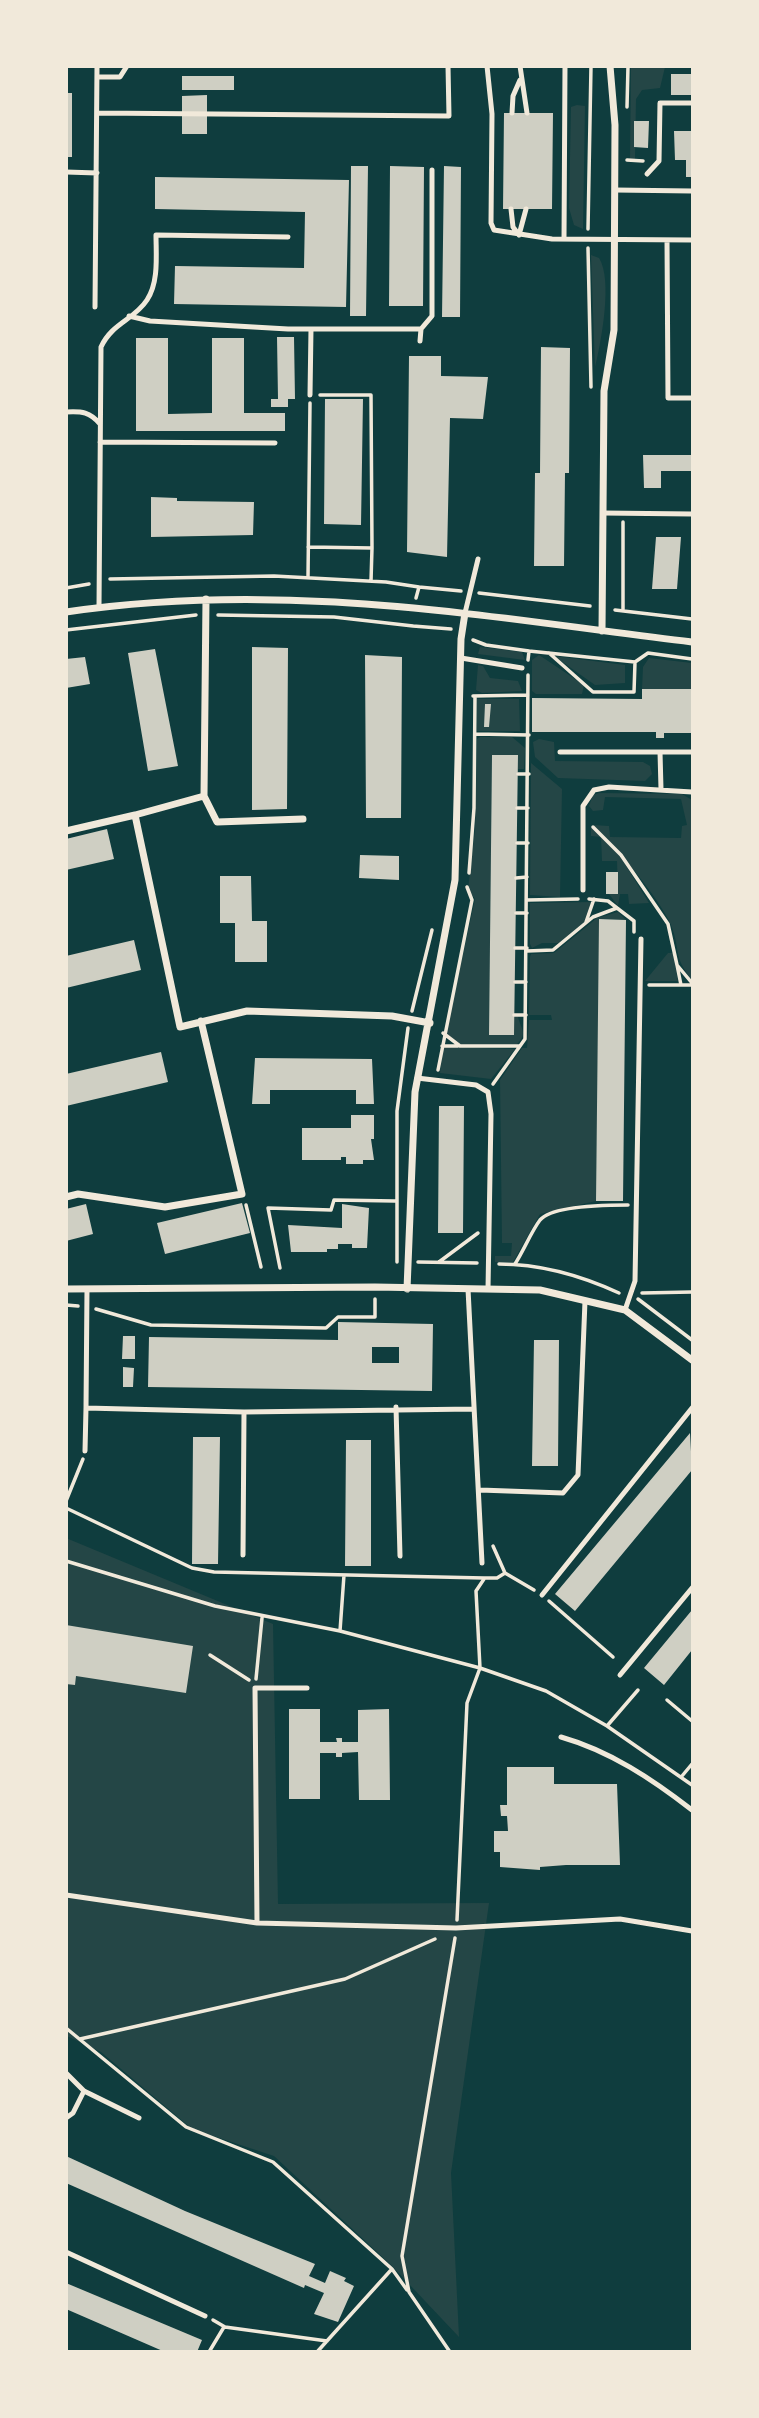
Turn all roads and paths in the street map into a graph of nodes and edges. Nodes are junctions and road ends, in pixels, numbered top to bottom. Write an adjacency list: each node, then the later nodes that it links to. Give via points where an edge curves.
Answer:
1 (97, 66): 9 (lane)
2 (127, 66): 9 (lane, via 120,77)
3 (448, 66): 12 (lane, via 449,116)
4 (487, 66): 23 (lane, via 492,114 491,223 501,232)
5 (520, 66): 10 (lane)
6 (565, 66): 25 (lane)
7 (591, 66): 26 (path)
8 (610, 67): 19 (street)
9 (97, 77): 12 (lane)
10 (520, 80): 13 (lane); 14 (lane)
11 (692, 103): 18 (lane, via 660,103 659,161)
12 (97, 113): 17 (lane)
13 (512, 113)
14 (527, 113)
15 (432, 170): 33 (lane, via 432,316)
16 (66, 172): 17 (lane)
17 (97, 173): 30 (lane)
18 (647, 174)
19 (615, 190): 20 (lane); 27 (street)
20 (692, 191)
21 (511, 209): 23 (lane)
22 (526, 209): 23 (lane)
23 (519, 235): 25 (lane)
24 (288, 237): 31 (lane, via 156,235 153,285 147,300)
25 (564, 239): 26 (lane)
26 (588, 240): 27 (lane); 35 (path)
27 (614, 240): 28 (lane); 42 (street, via 614,330 604,391)
28 (667, 240): 29 (lane); 37 (lane, via 668,398)
29 (692, 240)
30 (95, 307)
31 (129, 316): 32 (lane); 39 (lane, via 108,333 101,347)
32 (311, 329): 33 (lane); 36 (lane)
33 (421, 330): 34 (lane)
34 (420, 341)
35 (591, 391)
36 (310, 395): 45 (path); 46 (path, via 370,395)
37 (692, 398)
38 (66, 412): 39 (lane, via 81,411)
39 (100, 424): 40 (lane)
40 (100, 442): 41 (lane); 53 (lane)
41 (275, 443)
42 (603, 513): 43 (lane); 54 (street)
43 (623, 513): 44 (lane); 55 (path)
44 (692, 514)
45 (308, 547): 46 (path); 48 (path)
46 (372, 548): 49 (path)
47 (478, 559): 51 (lane)
48 (308, 578)
49 (371, 581)
50 (419, 587): 51 (path)
51 (468, 592): 54 (path); 57 (lane)
52 (206, 599): 53 (street); 57 (street, via 317,599); 81 (street)
53 (99, 607): 56 (street)
54 (602, 607): 55 (path); 60 (street)
55 (623, 611): 58 (path)
56 (66, 612)
57 (465, 613): 60 (street); 65 (street)
58 (692, 619)
59 (413, 626): 61 (path, via 452,628)
60 (602, 631): 62 (street)
61 (451, 638)
62 (692, 642)
63 (528, 651): 64 (path)
64 (549, 653): 67 (path); 67 (path, via 593,692 634,692)
65 (461, 658): 68 (lane); 69 (street)
66 (692, 659): 67 (path, via 648,653)
67 (635, 662)
68 (522, 668)
69 (460, 695): 70 (path); 72 (street)
70 (528, 695)
71 (528, 722): 73 (path)
72 (459, 734): 73 (path); 112 (street, via 455,880)
73 (529, 735): 78 (path)
74 (692, 751): 76 (lane)
75 (560, 752): 76 (lane)
76 (660, 752): 79 (lane)
77 (518, 774): 78 (path)
78 (528, 774): 83 (path)
79 (661, 789): 80 (lane); 92 (lane, via 594,790 583,806)
80 (692, 792)
81 (204, 796): 84 (street); 85 (street, via 217,822)
82 (517, 808): 83 (path)
83 (528, 808): 89 (path)
84 (135, 815): 87 (street); 111 (street, via 180,1027)
85 (303, 819)
86 (593, 827): 102 (path, via 621,855 668,925)
87 (66, 831)
88 (517, 843): 89 (path)
89 (528, 843): 91 (path)
90 (516, 877): 91 (path)
91 (527, 877): 94 (path)
92 (583, 890)
93 (594, 899): 94 (path); 97 (path); 97 (path, via 617,908)
94 (527, 900): 96 (path)
95 (516, 913): 96 (path)
96 (527, 913): 101 (path)
97 (586, 924): 101 (path, via 553,950)
98 (432, 929): 110 (path)
99 (641, 939): 106 (lane)
100 (515, 948): 101 (path)
101 (527, 949): 104 (path)
102 (677, 965): 105 (path); 107 (path)
103 (515, 982): 104 (path)
104 (526, 982): 109 (path)
105 (692, 984): 107 (path)
106 (641, 985): 107 (path); 147 (lane, via 635,1281)
107 (681, 985)
108 (514, 1015): 109 (path)
109 (526, 1015): 116 (path, via 525,1038)
110 (410, 1018): 111 (street, via 247,1012); 112 (street); 121 (path, via 397,1111)
111 (201, 1021): 119 (street)
112 (430, 1023): 117 (street)
113 (443, 1033): 115 (path)
114 (442, 1046): 115 (path)
115 (460, 1046): 116 (path)
116 (519, 1046): 118 (path)
117 (417, 1078): 118 (lane, via 476,1085); 137 (street)
118 (488, 1091): 130 (lane)
119 (242, 1194): 120 (street, via 165,1207 78,1194); 132 (path)
120 (66, 1197)
121 (395, 1201): 128 (path); 133 (path, via 334,1200 331,1210 268,1208)
122 (630, 1205): 131 (path, via 596,1205 548,1214)
123 (481, 1223): 124 (path)
124 (482, 1231): 125 (path); 127 (path, via 437,1263 481,1264)
125 (481, 1242)
126 (420, 1249): 129 (path)
127 (481, 1253)
128 (394, 1262)
129 (420, 1262)
130 (489, 1264): 131 (path); 139 (lane)
131 (515, 1264): 142 (path, via 588,1279)
132 (261, 1267)
133 (280, 1268)
134 (375, 1286): 136 (street); 137 (street); 146 (path, via 375,1317 338,1317 326,1328 151,1325)
135 (66, 1289): 136 (street)
136 (87, 1289): 146 (lane)
137 (407, 1289): 138 (street)
138 (468, 1289): 139 (street); 153 (lane)
139 (488, 1289): 144 (street, via 540,1290)
140 (692, 1292): 141 (path)
141 (639, 1293)
142 (621, 1294)
143 (638, 1300): 148 (path)
144 (586, 1301): 147 (street); 156 (lane, via 578,1475 564,1493)
145 (66, 1305): 146 (path)
146 (87, 1306): 150 (lane)
147 (625, 1310): 149 (street)
148 (692, 1340)
149 (692, 1360)
150 (86, 1408): 154 (lane); 155 (lane)
151 (396, 1408): 153 (lane); 154 (lane); 161 (lane)
152 (692, 1408): 168 (lane)
153 (474, 1409): 156 (lane)
154 (244, 1412): 160 (lane)
155 (85, 1451): 157 (path)
156 (480, 1490): 163 (lane)
157 (66, 1501)
158 (66, 1508): 165 (path, via 192,1568)
159 (493, 1546): 164 (path)
160 (243, 1555)
161 (400, 1556)
162 (66, 1561): 169 (path)
163 (482, 1563): 166 (path)
164 (505, 1573): 166 (path); 168 (path)
165 (344, 1575): 166 (path); 170 (path)
166 (484, 1578): 173 (path, via 476,1591)
167 (692, 1588): 174 (lane)
168 (542, 1595): 172 (path)
169 (262, 1618): 170 (path); 175 (path)
170 (340, 1631): 173 (path)
171 (210, 1655): 175 (path, via 244,1674)
172 (613, 1657)
173 (480, 1668): 180 (path, via 546,1691); 189 (path, via 467,1703)
174 (620, 1675)
175 (255, 1688): 176 (lane); 187 (lane)
176 (307, 1688)
177 (638, 1690): 180 (path)
178 (667, 1700): 179 (path)
179 (692, 1721)
180 (607, 1726): 183 (path)
181 (561, 1737): 185 (lane, via 597,1747)
182 (692, 1764): 183 (path)
183 (682, 1776): 184 (path)
184 (692, 1784)
185 (692, 1810)
186 (66, 1895): 187 (lane)
187 (257, 1923): 188 (lane)
188 (444, 1926): 189 (lane); 192 (path, via 437,1938 345,1979)
189 (456, 1928): 190 (lane, via 620,1919); 199 (path, via 402,2256)
190 (692, 1931)
191 (66, 2028): 192 (path)
192 (79, 2039): 198 (path, via 186,2127 273,2162)
193 (66, 2073): 194 (lane)
194 (84, 2091): 195 (lane); 196 (lane)
195 (66, 2118)
196 (139, 2118)
197 (66, 2252): 200 (lane)
198 (392, 2270): 199 (path); 202 (path)
199 (409, 2292): 205 (path)
200 (205, 2316): 201 (path)
201 (225, 2326): 202 (path); 203 (path)
202 (327, 2341): 204 (path)
203 (209, 2351)
204 (317, 2351)
205 (450, 2351)

